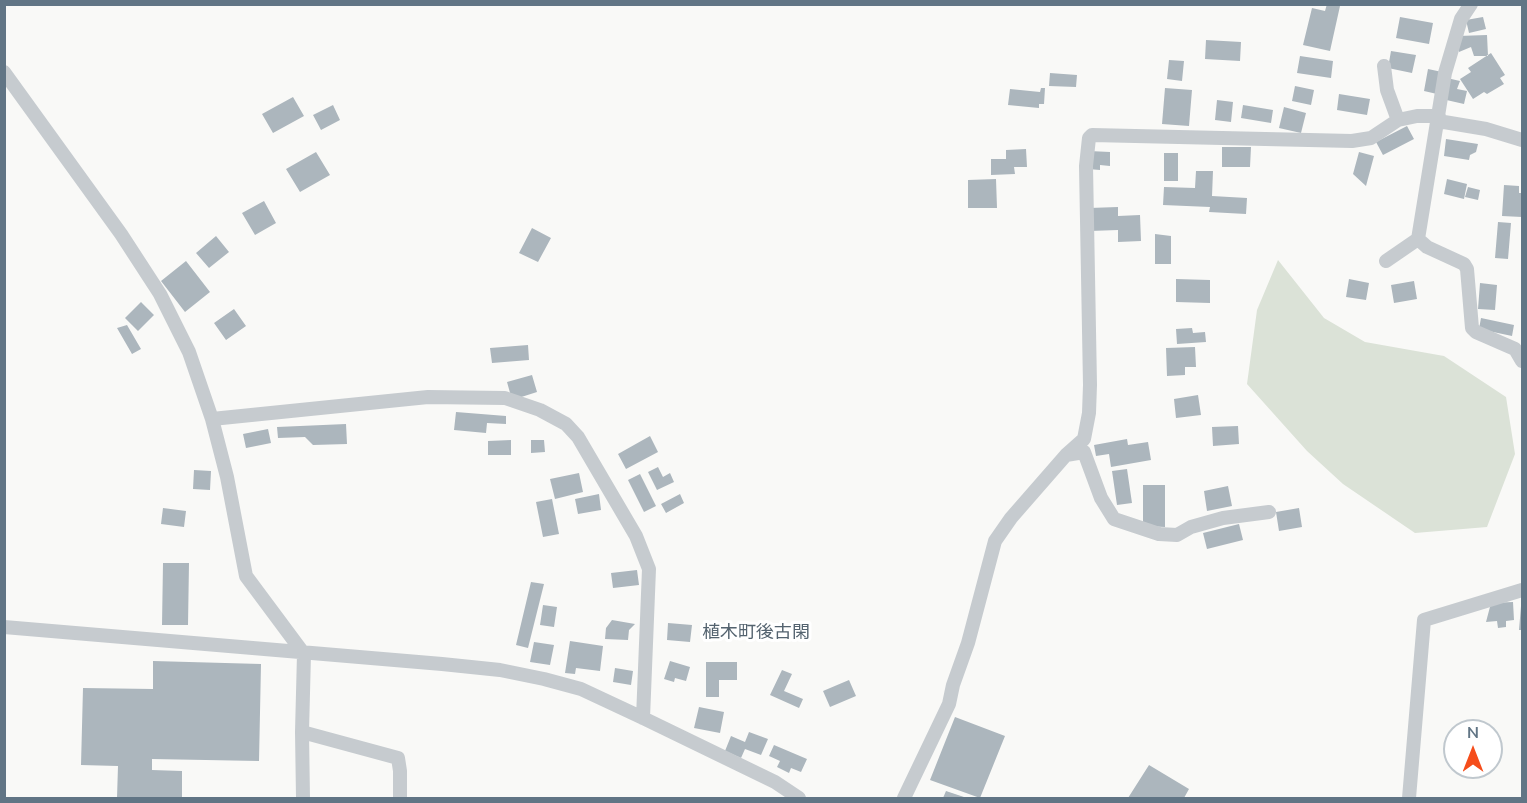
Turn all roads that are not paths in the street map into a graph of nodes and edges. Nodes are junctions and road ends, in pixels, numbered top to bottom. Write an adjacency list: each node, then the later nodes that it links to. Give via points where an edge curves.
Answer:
1 (1471, 4): 4 (street, via 1461,19 1445,73)
2 (1384, 66): 5 (street, via 1387,90)
3 (4, 72): 10 (street, via 160,294 189,352)
4 (1438, 118): 5 (street, via 1417,116); 6 (street); 7 (street)
5 (1398, 120): 11 (street, via 1371,138 1352,141 1092,135 1089,138 1086,166 1089,413 1084,439)
6 (1522, 140)
7 (1419, 239): 8 (street); 9 (street, via 1427,247 1464,264 1472,328 1515,350)
8 (1386, 261)
9 (1522, 361)
10 (212, 419): 15 (street, via 246,576); 16 (street, via 461,397 505,398 566,424 578,437 636,536 649,568)
11 (1066, 455): 12 (street, via 1084,452 1101,498 1114,519 1130,526 1177,535 1223,518); 21 (street, via 995,541 949,704)
12 (1269, 512)
13 (1522, 590): 22 (street, via 1424,620)
14 (4, 627): 15 (street)
15 (304, 654): 16 (street, via 501,670 581,689); 17 (street)
16 (644, 718): 20 (street, via 775,782)
17 (302, 732): 18 (street); 19 (street, via 398,758)
18 (303, 798)
19 (400, 798)
20 (799, 798)
21 (904, 798)
22 (1408, 798)

